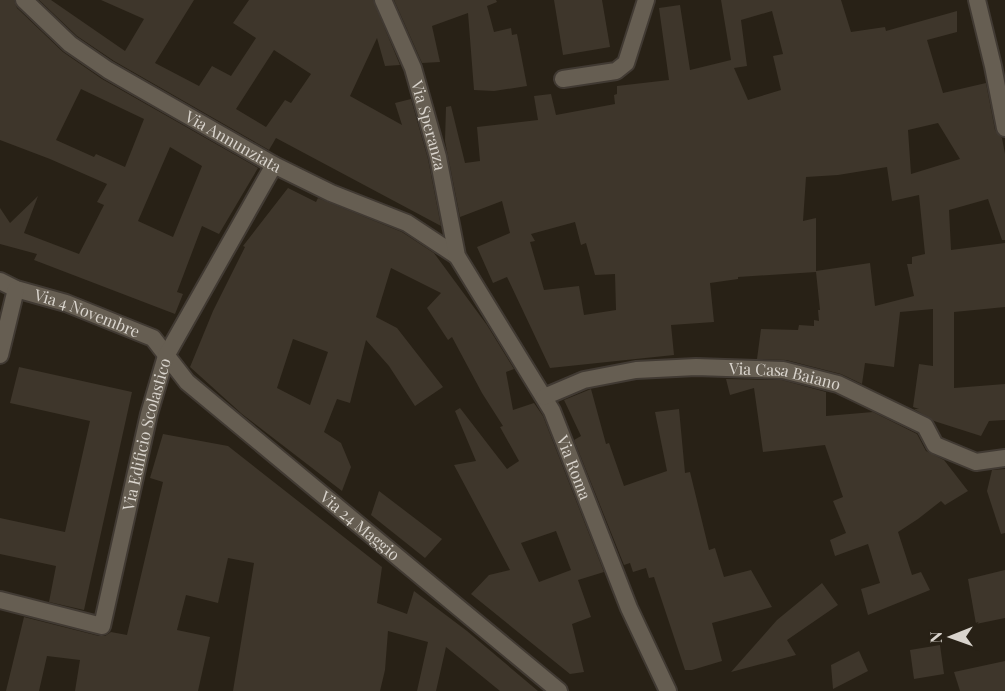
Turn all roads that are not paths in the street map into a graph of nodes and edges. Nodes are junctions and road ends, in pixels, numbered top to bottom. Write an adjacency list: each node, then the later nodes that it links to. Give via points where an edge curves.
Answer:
1 (24, 0): 7 (street, Via Annunziata, via 70,45)
2 (383, 0): 8 (street, Via Speranza, via 413,68 438,157)
3 (646, 0): 5 (street, via 626,63 616,71)
4 (977, 0): 6 (street)
5 (563, 79)
6 (1005, 128)
7 (274, 165): 8 (street, Via Annunziata, via 407,223); 12 (street, Via Edificio Scolastico)
8 (457, 256): 13 (street, Via Roma)
9 (0, 281): 10 (street, Via 4 Novembre)
10 (16, 289): 11 (street); 12 (street, Via 4 Novembre, via 66,303 153,338)
11 (0, 355)
12 (166, 356): 15 (street, Via Edificio Scolastico, via 149,414 102,626); 16 (street, Via 24 Maggio, via 187,382)
13 (544, 397): 14 (street, Via Casa Baiano, via 584,380 636,370 783,370 838,384 914,420 925,426 935,445 975,462); 17 (street, Via Roma, via 629,608)
14 (1005, 458)
15 (0, 600)
16 (559, 691)
17 (668, 691)

